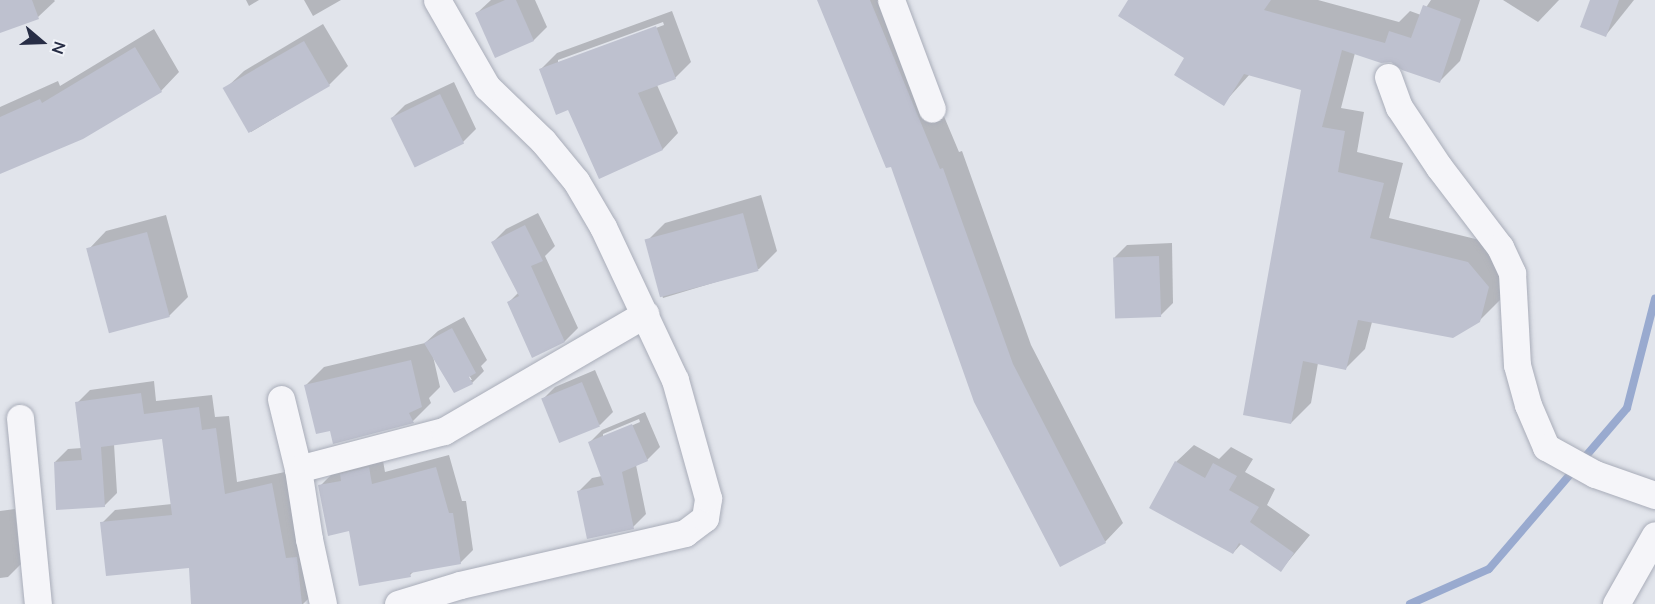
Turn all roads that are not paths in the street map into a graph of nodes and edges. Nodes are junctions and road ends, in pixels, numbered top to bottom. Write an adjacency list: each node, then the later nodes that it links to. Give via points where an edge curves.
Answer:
1 (437, 0): 5 (street, via 487,87 543,141 576,181)
2 (891, 0): 4 (street)
3 (1388, 77): 9 (street, via 1399,107 1500,248 1512,273 1517,365 1546,447 1595,474)
4 (932, 109)
5 (645, 314): 8 (street, via 444,431); 13 (street, via 675,380 708,498 705,518 685,532 460,585)
6 (281, 399): 8 (street)
7 (20, 418): 11 (street)
8 (298, 469): 12 (street)
9 (1655, 495)
10 (1655, 535): 14 (street)
11 (38, 604)
12 (323, 604)
13 (398, 604)
14 (1616, 604)

